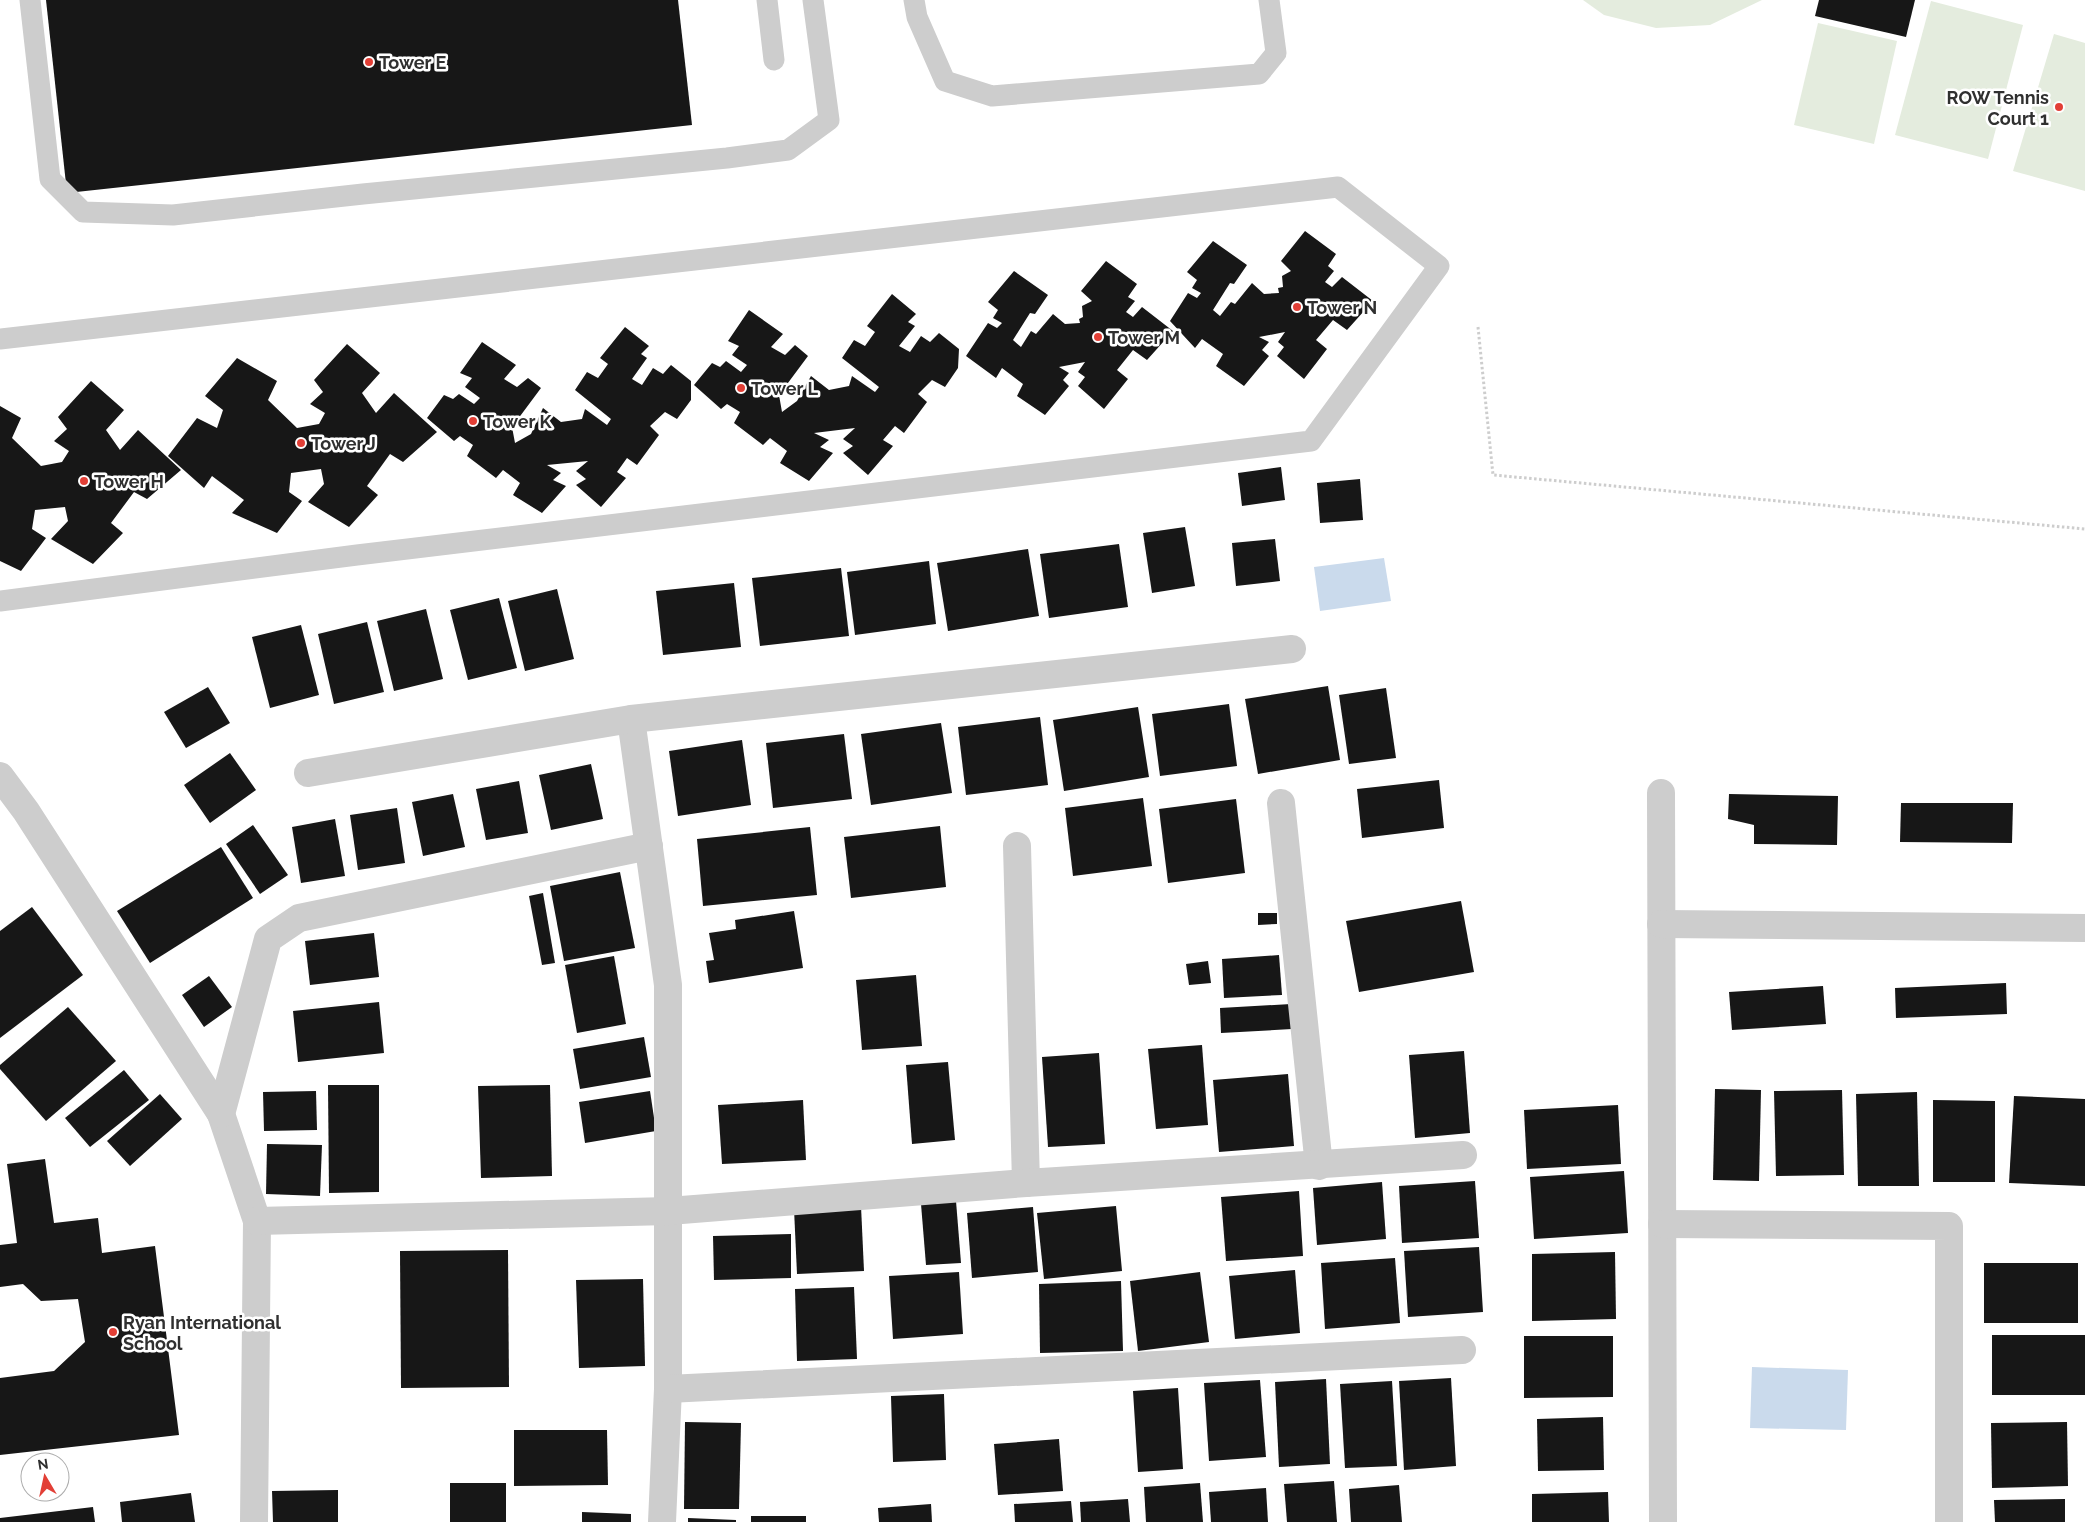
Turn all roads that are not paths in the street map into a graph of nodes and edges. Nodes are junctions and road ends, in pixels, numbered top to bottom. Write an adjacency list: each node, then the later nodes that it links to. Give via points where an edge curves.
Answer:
1 (30, 0): 3 (lane, via 50,179 83,212 173,215 788,150 829,120)
2 (767, 0): 6 (lane)
3 (813, 0)
4 (914, 0): 5 (lane, via 917,17 945,81 992,96 1259,74 1276,53)
5 (1269, 0)
6 (774, 60)
7 (0, 338): 8 (lane, via 1338,187 1439,266 1311,441 366,553)
8 (0, 600)
9 (1292, 650): 10 (street)
10 (632, 719): 11 (street); 16 (street)
11 (308, 773)
12 (0, 776): 15 (street)
13 (1660, 793): 18 (street)
14 (1281, 803): 22 (street)
15 (9, 807): 20 (street)
16 (649, 846): 20 (street, via 299,918 268,939); 24 (street, via 668,986)
17 (1017, 846): 23 (street)
18 (1661, 924): 19 (street); 26 (street)
19 (2085, 928)
20 (220, 1114): 25 (street)
21 (1463, 1155): 22 (street)
22 (1318, 1166): 23 (street)
23 (1026, 1183): 24 (street)
24 (669, 1211): 25 (street); 28 (street)
25 (257, 1221): 29 (street)
26 (1662, 1224): 31 (street); 32 (street, via 1949,1226)
27 (1462, 1350): 28 (street)
28 (668, 1389): 30 (street)
29 (254, 1522)
30 (662, 1522)
31 (1663, 1522)
32 (1949, 1522)

